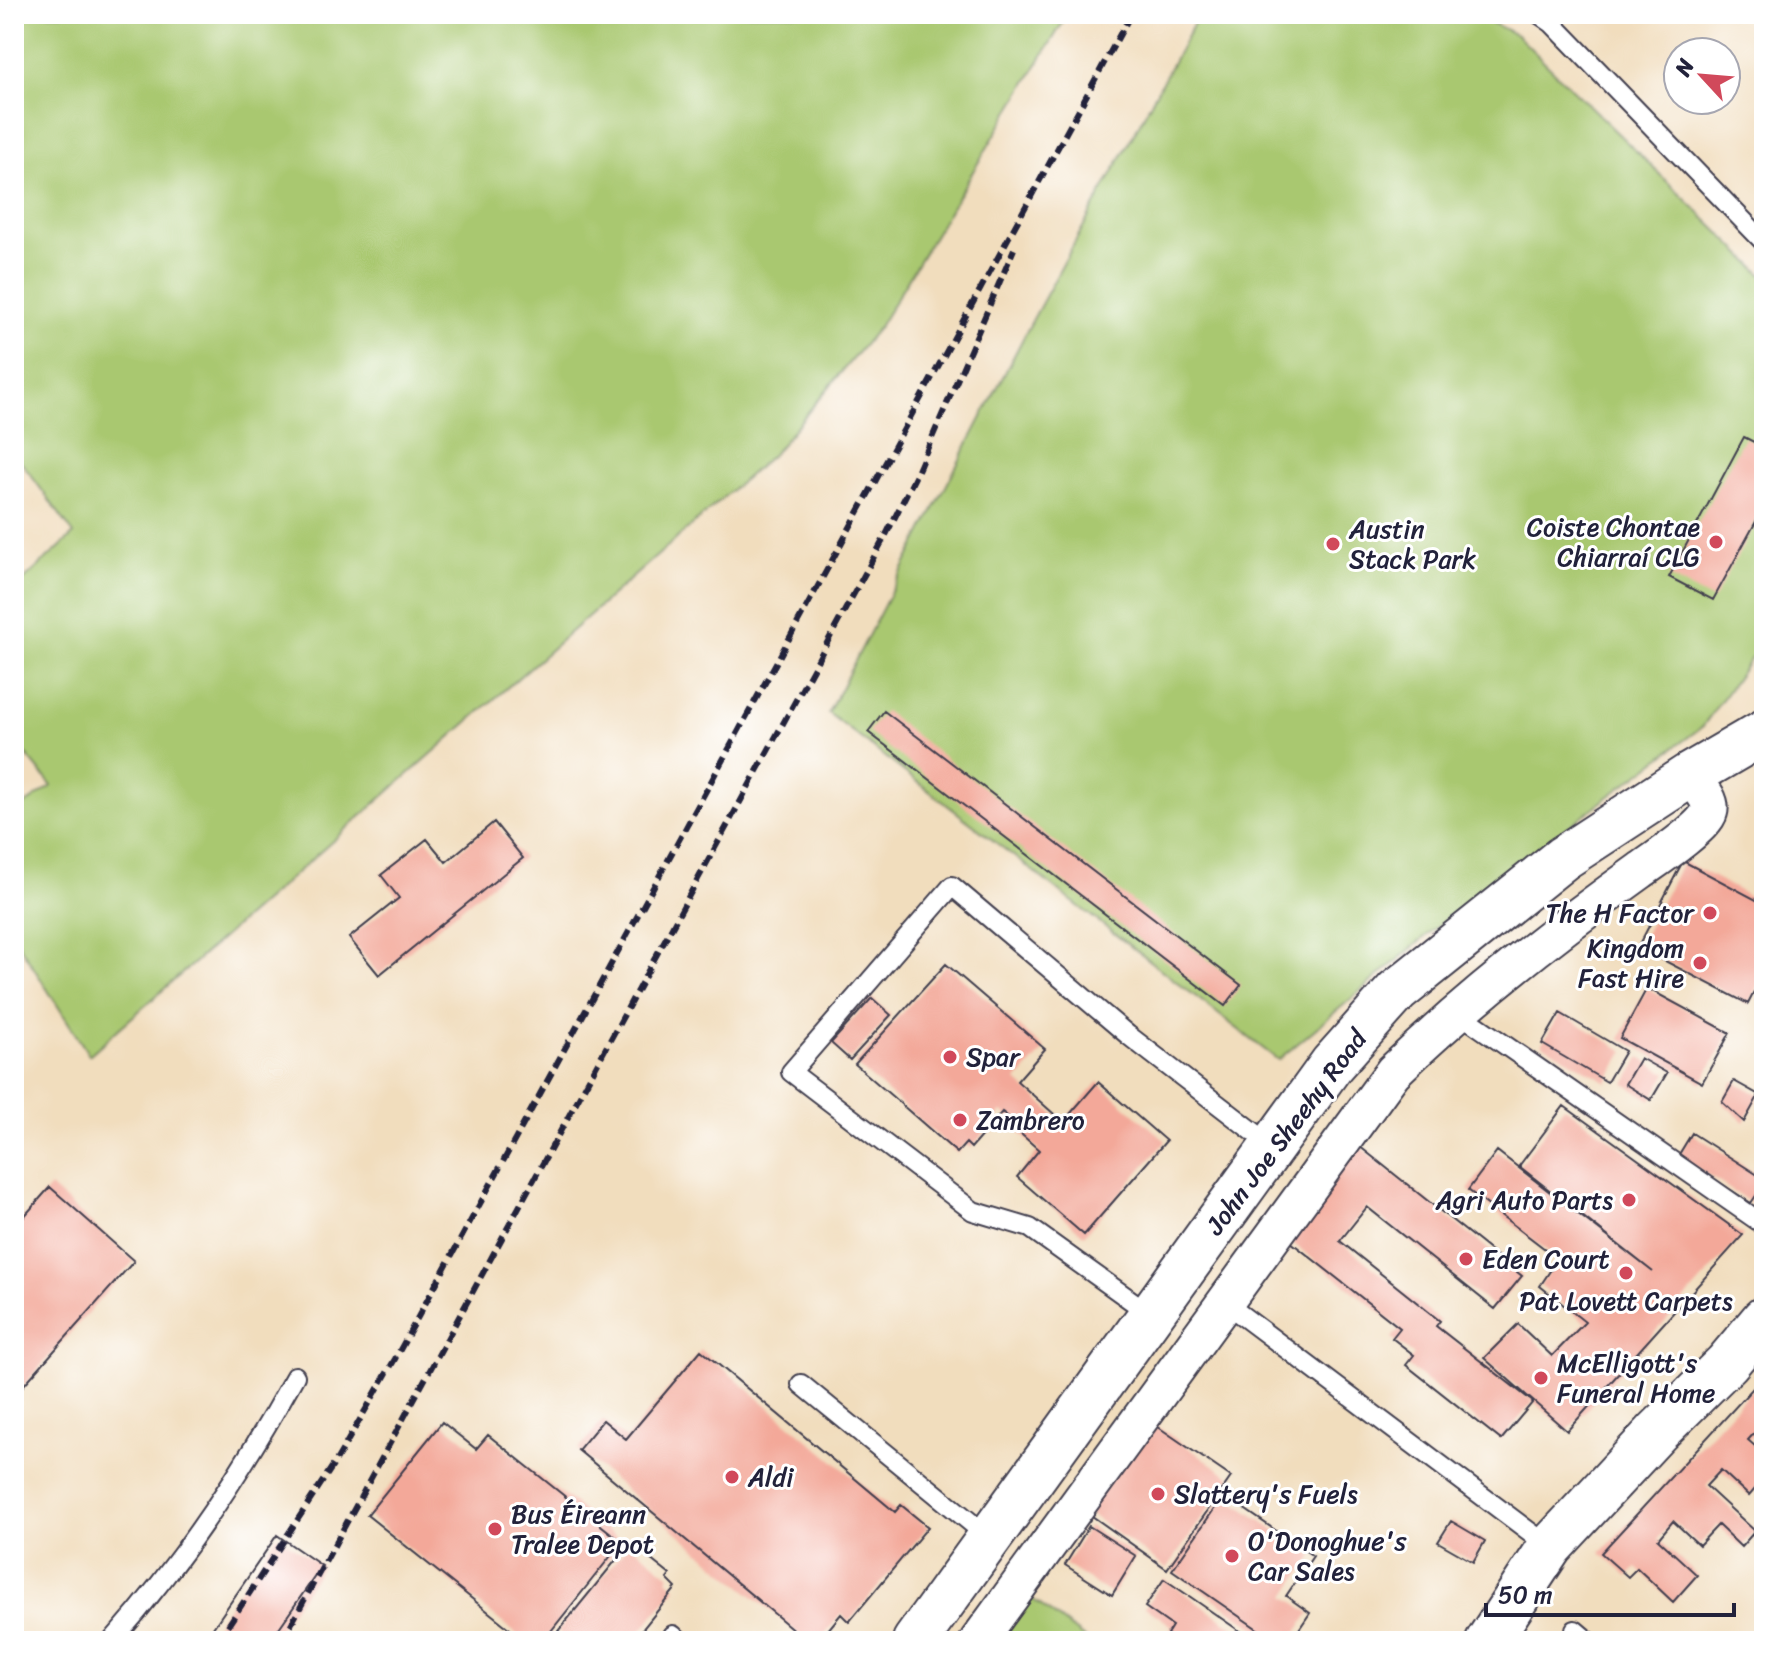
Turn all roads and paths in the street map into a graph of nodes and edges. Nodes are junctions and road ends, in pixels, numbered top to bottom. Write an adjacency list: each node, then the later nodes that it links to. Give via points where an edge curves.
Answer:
1 (1549, 17): 2 (lane)
2 (1764, 242)
3 (1764, 732): 4 (main road, John Joe Sheehy Road)
4 (1690, 775): 5 (street, via 1710,807 1705,819); 6 (main road, John Joe Sheehy Road, via 1563,858 1397,991 1332,1064)
5 (1456, 1011): 7 (lane); 8 (street, via 1393,1072)
6 (1272, 1146): 9 (main road, John Joe Sheehy Road); 9 (lane, via 1128,1035 952,886 791,1072 973,1211 1030,1228)
7 (1764, 1225)
8 (1224, 1302): 14 (lane); 17 (street)
9 (1150, 1314): 13 (main road, John Joe Sheehy Road)
10 (1764, 1319): 14 (main road)
11 (295, 1376): 15 (lane, via 190,1544)
12 (801, 1384): 13 (lane)
13 (991, 1539): 16 (main road, John Joe Sheehy Road)
14 (1550, 1547): 18 (main road)
15 (112, 1641)
16 (915, 1641)
17 (978, 1641)
18 (1488, 1641)

